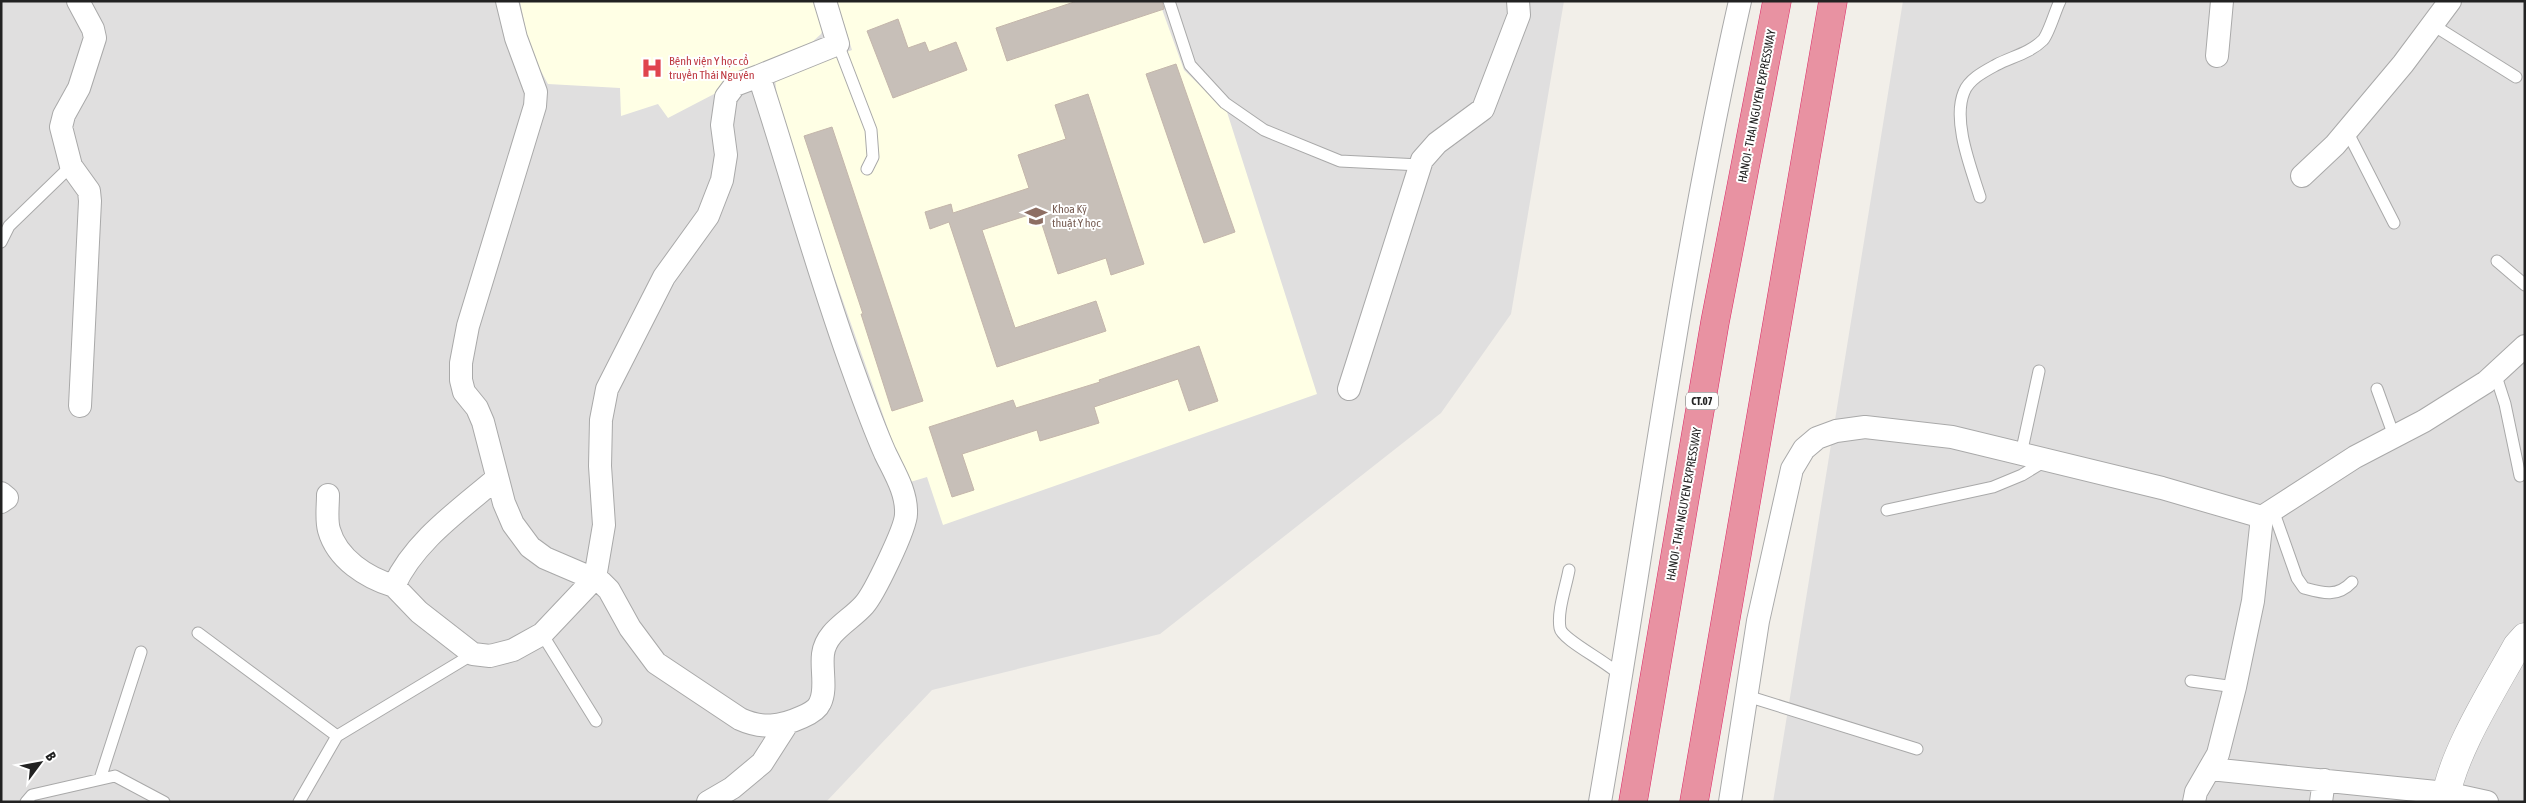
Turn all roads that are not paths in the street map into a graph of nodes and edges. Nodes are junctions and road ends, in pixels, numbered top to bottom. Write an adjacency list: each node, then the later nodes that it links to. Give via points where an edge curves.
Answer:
1 (78, 1): 19 (street, via 94,28 95,38 79,88 61,127)
2 (506, 1): 37 (street, via 536,92 535,106 468,326 461,363 464,392 483,422)
3 (826, 1): 13 (street)
4 (1169, 1): 18 (lane, via 1190,65 1225,103 1264,130 1340,161)
5 (1518, 1): 18 (street, via 1519,15 1482,109 1437,143)
6 (1740, 1): 52 (street, via 1659,428)
7 (1777, 1): 69 (highway, HANOI - THAI NGUYEN EXPRESSWAY / CT.07, via 1715,322)
8 (1833, 1): 70 (highway)
9 (2060, 1): 22 (lane, via 2044,39 1977,76 1964,91 1960,118 1968,160)
10 (2222, 1): 14 (street)
11 (2450, 1): 12 (street)
12 (2433, 25): 16 (lane); 17 (street)
13 (838, 44): 15 (street); 20 (lane, via 871,130 873,157)
14 (2217, 56)
15 (759, 76): 44 (street, via 735,85 726,97 722,125 726,155 722,180 708,216 664,278 607,389 600,466 604,525); 57 (street, via 852,367 902,490 906,515 877,587 864,605 828,640 823,652 820,706)
16 (2516, 77)
17 (2348, 131): 21 (street); 23 (lane)
18 (1420, 165): 31 (street)
19 (71, 166): 24 (lane, via 10,226); 32 (street, via 89,191 90,201)
20 (868, 169)
21 (2302, 176)
22 (1980, 196)
23 (2394, 223)
24 (1, 242)
25 (2497, 261): 26 (lane)
26 (2525, 285)
27 (2525, 346): 29 (street)
28 (2038, 371): 34 (lane)
29 (2495, 373): 33 (street, via 2424,421); 36 (lane)
30 (2377, 389): 33 (lane)
31 (1349, 390)
32 (80, 406)
33 (2394, 436): 42 (street)
34 (2021, 454): 35 (street); 55 (street, via 1952,437 1865,427 1836,431 1818,438 1804,450 1792,469 1758,621)
35 (2047, 460): 41 (lane, via 1993,487); 42 (street)
36 (2520, 476)
37 (497, 478): 44 (street, via 513,524 530,547 544,558); 46 (street, via 414,555)
38 (1, 493): 40 (street, via 7,498)
39 (328, 496): 46 (street, via 328,528 333,541 360,570 379,582)
40 (1, 502)
41 (1887, 510)
42 (2268, 513): 45 (lane, via 2304,588 2327,594 2344,590); 54 (street)
43 (1569, 570): 52 (lane, via 1560,628 1564,637 1610,664)
44 (596, 578): 48 (street); 57 (street, via 609,590 630,628 656,663 753,725)
45 (2352, 582)
46 (394, 586): 51 (street, via 419,612)
47 (198, 633): 58 (lane)
48 (542, 634): 51 (street, via 513,650 490,656); 56 (lane)
49 (2525, 637): 63 (street, via 2465,742)
50 (141, 652): 61 (lane)
51 (473, 654): 58 (lane)
52 (1622, 677): 68 (street)
53 (2190, 681): 54 (lane)
54 (2235, 687): 60 (street, via 2218,754)
55 (1747, 696): 59 (lane); 71 (street)
56 (596, 722)
57 (787, 724): 67 (street, via 762,764)
58 (337, 736): 66 (lane)
59 (1917, 749)
60 (2210, 769): 62 (street); 72 (street, via 2196,792)
61 (100, 779): 64 (lane, via 32,795); 65 (lane, via 115,776)
62 (2323, 791): 63 (street)
63 (2445, 797): 73 (street)
64 (26, 802)
65 (164, 802)
66 (299, 802)
67 (708, 802)
68 (1600, 802)
69 (1633, 802)
70 (1694, 802)
71 (1730, 802)
72 (2194, 802)
73 (2487, 802)

